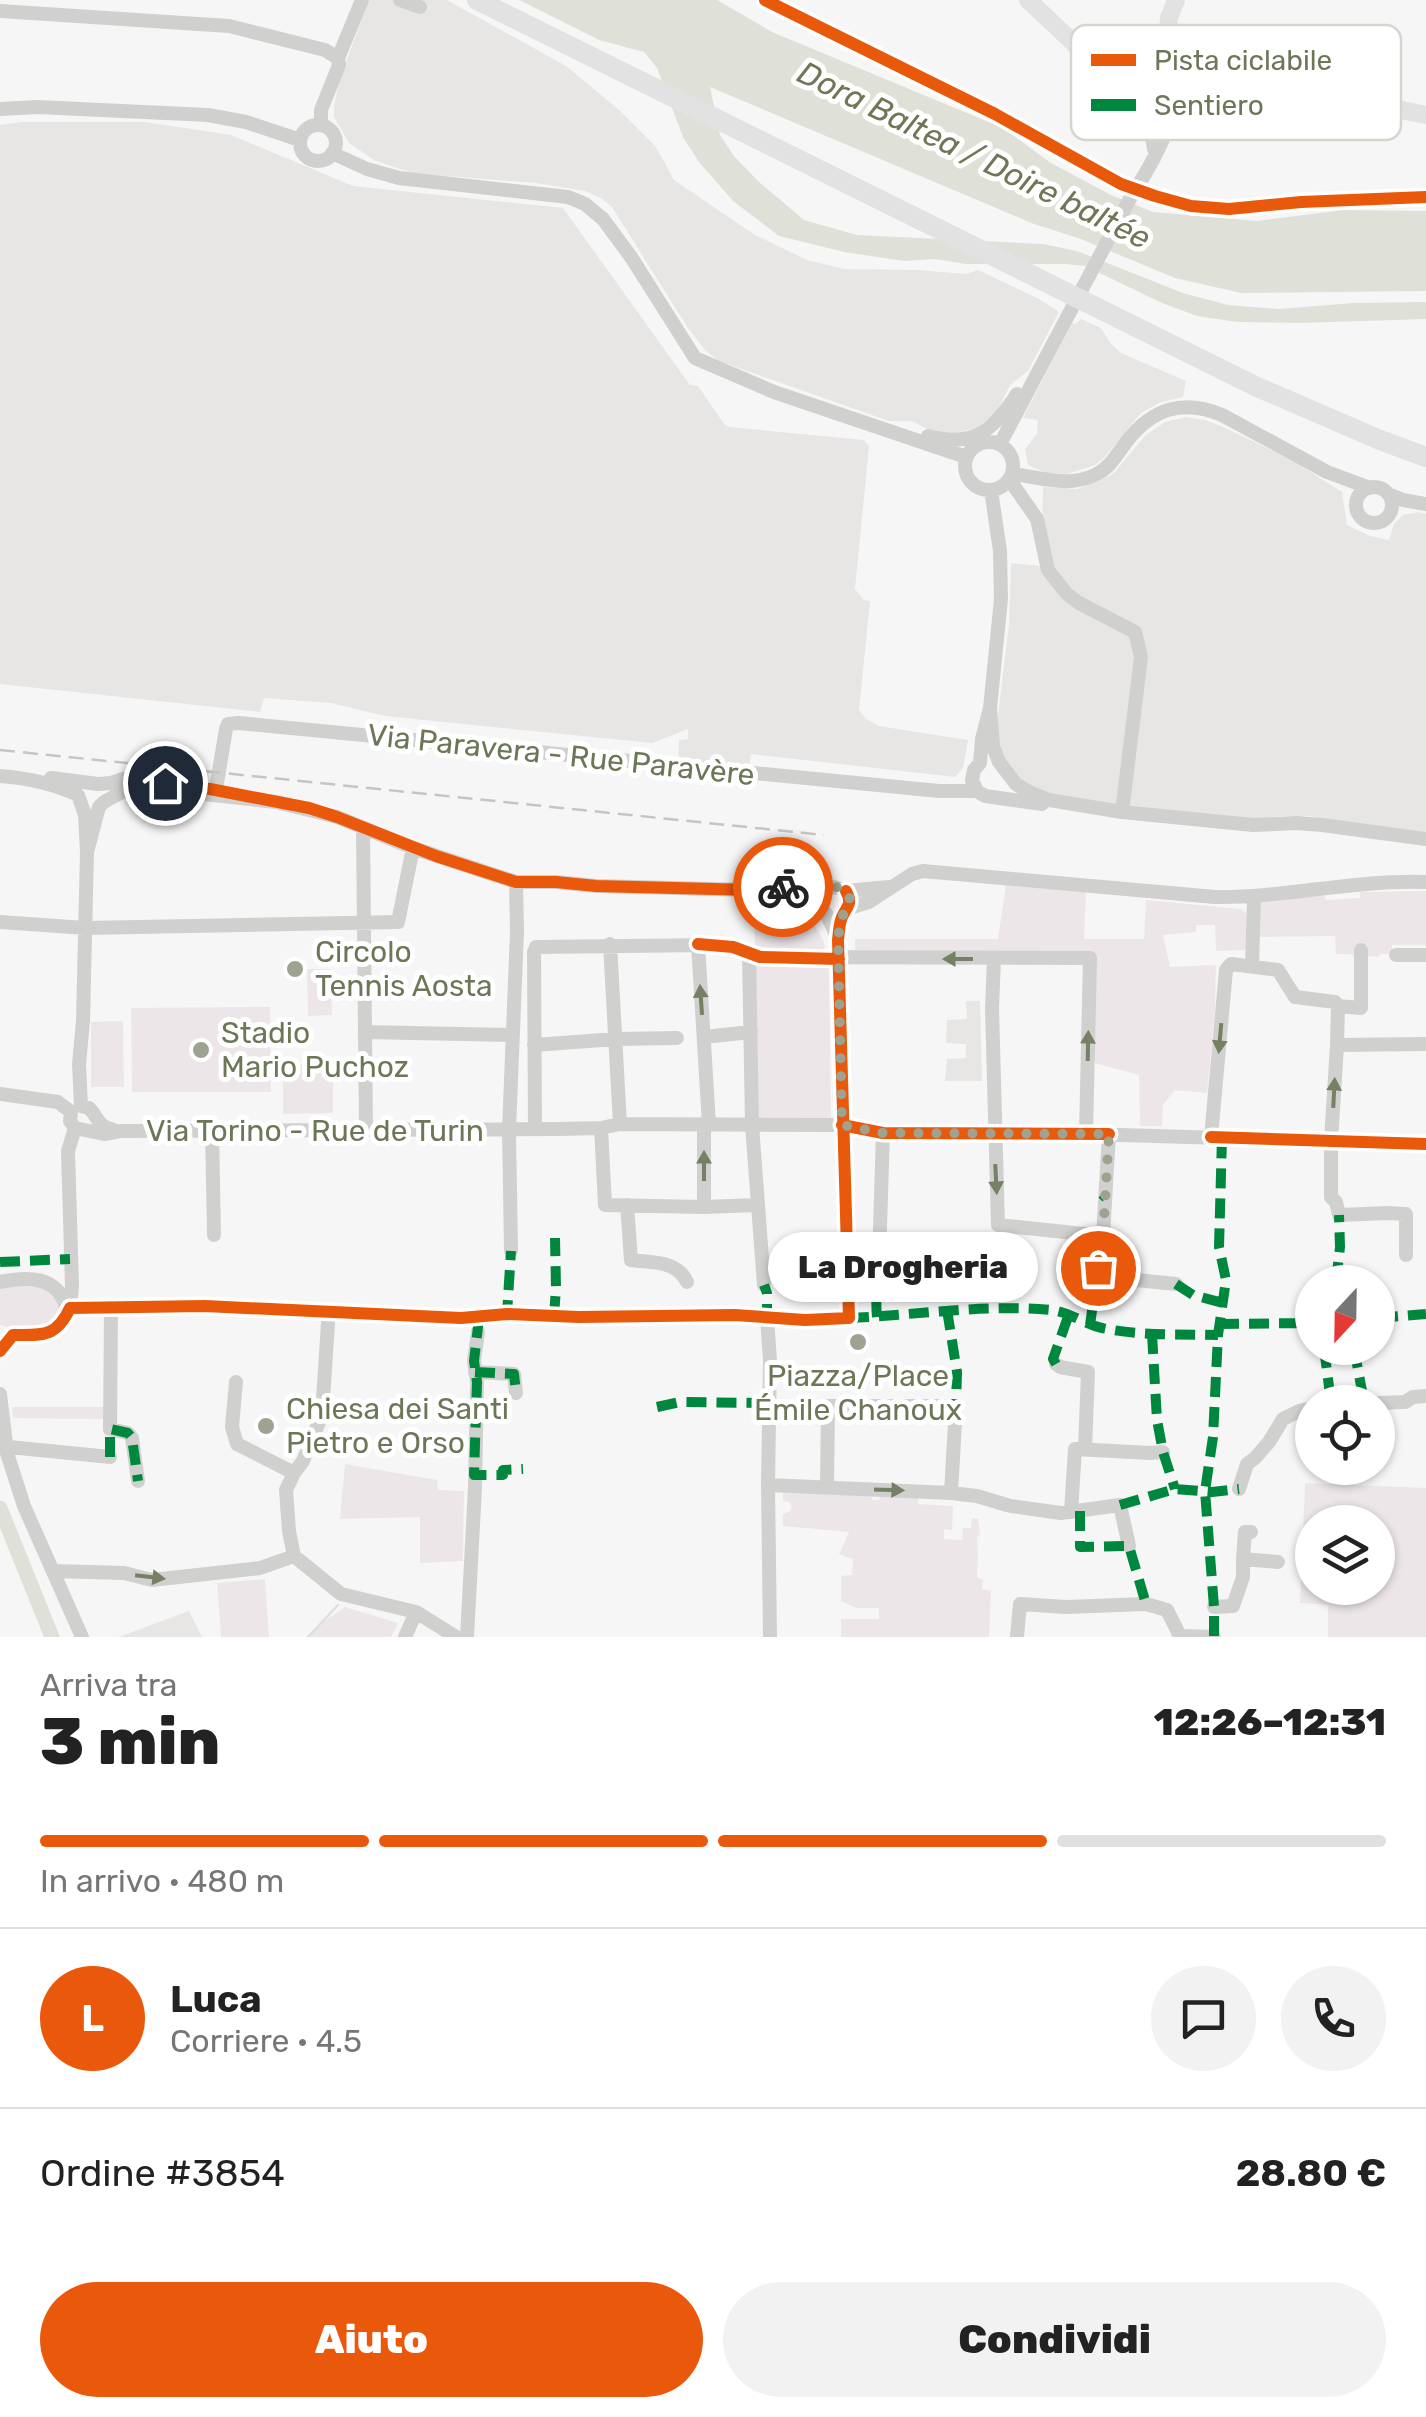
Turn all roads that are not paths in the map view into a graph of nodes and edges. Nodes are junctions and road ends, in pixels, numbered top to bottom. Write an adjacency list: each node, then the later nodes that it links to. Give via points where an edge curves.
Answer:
1 (362, 0): 12 (street)
2 (400, 0): 7 (street)
3 (476, 0): 10 (highway)
4 (501, 0): 10 (highway)
5 (1028, 0): 11 (main road)
6 (1179, 0): 9 (main road)
7 (420, 7)
8 (0, 12): 12 (street, via 229,26)
9 (1176, 25)
10 (569, 39): 27 (highway, via 1250,371); 29 (highway, via 1254,386)
11 (1071, 41)
12 (338, 58): 16 (street)
13 (0, 110): 17 (street, via 208,115)
14 (1401, 111): 15 (main road)
15 (1426, 116)
16 (321, 125): 17 (street, via 310,126); 22 (street, via 333,133)
17 (300, 140): 22 (street, via 311,159)
18 (1153, 140): 21 (street)
19 (1158, 140): 21 (street)
20 (1162, 140): 23 (street)
21 (1154, 149): 23 (street)
22 (332, 154): 25 (street, via 399,178 585,204 631,257 695,358)
23 (1136, 188): 24 (street)
24 (1038, 372): 25 (street, via 979,435 948,440); 26 (street)
25 (895, 432): 28 (street)
26 (1000, 444): 28 (street, via 977,444); 31 (street, via 1007,450)
27 (1426, 445)
28 (966, 457): 31 (street, via 964,468 975,486)
29 (1426, 457)
30 (1328, 472): 31 (street, via 1192,407 1149,419 1094,475 1061,482); 32 (street); 34 (street)
31 (1005, 478): 37 (street); 52 (street, via 1037,518 1048,570 1067,594 1135,632 1140,657)
32 (1370, 488): 33 (street); 34 (street)
33 (1388, 494): 35 (street); 36 (street)
34 (1357, 501): 36 (street, via 1367,521 1381,522)
35 (1426, 505): 36 (street)
36 (1390, 513)
37 (990, 708): 38 (street); 39 (street)
38 (999, 762): 39 (street); 40 (street)
39 (976, 769): 46 (street); 47 (street)
40 (1009, 775): 48 (street, via 1006,789); 51 (street, via 1029,792)
41 (0, 776): 42 (street)
42 (30, 778): 43 (street); 50 (street)
43 (94, 783): 44 (street); 50 (street, via 82,786); 50 (street, via 105,794)
44 (214, 786): 45 (street); 46 (street, Via Paravera - Rue Paravère, via 228,724); 49 (street)
45 (137, 788): 49 (street); 50 (street)
46 (955, 790): 47 (street, Via Paravera - Rue Paravère)
47 (977, 791): 48 (street)
48 (994, 797): 51 (street)
49 (264, 800): 53 (street)
50 (91, 802): 66 (street)
51 (1072, 805): 52 (street)
52 (1122, 812): 54 (street, via 1252,826 1310,824)
53 (363, 828): 55 (street); 65 (street)
54 (1426, 840)
55 (413, 848): 56 (street); 65 (street, via 398,922)
56 (516, 882): 60 (street); 79 (street)
57 (1426, 882): 62 (street)
58 (890, 887): 61 (street); 62 (street, via 923,871); 63 (street)
59 (826, 889): 60 (street); 61 (street); 63 (street, via 820,900)
60 (753, 890): 63 (street)
61 (846, 891): 63 (street, via 850,899)
62 (1254, 898): 75 (street)
63 (835, 912): 74 (street)
64 (0, 922): 66 (street)
65 (364, 923): 66 (street); 77 (street)
66 (84, 928): 86 (street)
67 (610, 944): 68 (street); 81 (street); 83 (street, via 539,946 534,952)
68 (698, 944): 70 (street); 80 (street, one-way to 68)
69 (1361, 950): 76 (street, via 1361,1008)
70 (749, 952): 74 (street); 78 (street)
71 (1396, 955): 72 (street)
72 (1426, 955)
73 (994, 958): 74 (street, one-way to 74); 98 (street); 99 (street, one-way to 73, via 1090,958)
74 (839, 959): 90 (street)
75 (1252, 966): 76 (street, via 1278,970 1295,997); 101 (street, one-way to 101, via 1231,964 1226,970)
76 (1338, 1006): 84 (street)
77 (365, 1032): 79 (street); 94 (street)
78 (751, 1032): 80 (street); 89 (street)
79 (512, 1036): 95 (street)
80 (692, 1037): 81 (street); 88 (street)
81 (616, 1039): 83 (street); 87 (street)
82 (1426, 1044): 84 (street)
83 (534, 1045): 96 (street)
84 (1336, 1045): 102 (street, one-way to 84)
85 (0, 1094): 86 (street)
86 (76, 1108): 91 (street, via 70,1121); 91 (street, via 90,1108)
87 (620, 1124): 88 (street, Via Torino - Rue de Turin); 92 (street, Via Torino - Rue de Turin)
88 (707, 1125): 89 (street, Via Torino - Rue de Turin); 106 (street, one-way to 88)
89 (752, 1125): 90 (street, Via Torino - Rue de Turin); 104 (street)
90 (842, 1125): 97 (street, Via Torino - Rue de Turin); 135 (street, via 849,1318 768,1318)
91 (86, 1126): 93 (street, Via Torino - Rue de Turin); 112 (street, via 68,1151)
92 (602, 1128): 96 (street, Via Torino - Rue de Turin); 105 (street, via 604,1202)
93 (212, 1130): 94 (street, Via Torino - Rue de Turin); 107 (street)
94 (366, 1130): 95 (street, Via Torino - Rue de Turin)
95 (509, 1130): 96 (street, Via Torino - Rue de Turin); 109 (street)
96 (534, 1130)
97 (883, 1133): 98 (street, Via Torino - Rue de Turin); 111 (street)
98 (994, 1134): 99 (street, Via Torino - Rue de Turin); 108 (street, one-way to 108, via 998,1225)
99 (1086, 1134): 100 (street, Via Torino - Rue de Turin)
100 (1109, 1134): 101 (street, Via Torino - Rue de Turin); 108 (street)
101 (1211, 1137): 102 (street, Via Torino - Rue de Turin)
102 (1331, 1141): 103 (street, Via Torino - Rue de Turin); 110 (street, via 1331,1197 1338,1215 1406,1214)
103 (1426, 1144)
104 (758, 1204): 106 (street); 117 (street)
105 (627, 1205): 106 (street); 115 (street, via 631,1260 675,1266)
106 (704, 1206)
107 (214, 1234)
108 (1103, 1236): 116 (street, via 1098,1268)
109 (511, 1250)
110 (1406, 1255)
111 (879, 1258)
112 (70, 1259): 113 (street, via 56,1274); 118 (street)
113 (32, 1278): 114 (street); 118 (street, via 54,1285)
114 (0, 1282)
115 (687, 1282)
116 (1176, 1284)
117 (764, 1285)
118 (70, 1308): 134 (street, via 112,1308 110,1429 132,1438)
119 (328, 1322): 133 (street, via 322,1415)
120 (478, 1324): 122 (street)
121 (1056, 1364): 130 (street, via 1088,1372)
122 (475, 1372): 124 (street, via 515,1371); 152 (street)
123 (236, 1382): 133 (street, via 232,1428 238,1444)
124 (516, 1393)
125 (0, 1394): 129 (street)
126 (1426, 1396): 127 (street)
127 (1395, 1402)
128 (1295, 1413): 137 (street, via 1282,1418 1246,1464)
129 (4, 1448): 132 (street); 145 (street)
130 (1085, 1450): 131 (street); 139 (street, via 1075,1449)
131 (1163, 1452)
132 (110, 1457)
133 (294, 1472): 142 (street, via 285,1499)
134 (138, 1482)
135 (768, 1485): 136 (street); 153 (street)
136 (827, 1487): 138 (street, one-way to 138); 138 (street, via 828,1406 956,1406)
137 (1240, 1489)
138 (951, 1493): 139 (street)
139 (1070, 1512): 141 (street, via 1120,1505)
140 (1252, 1532): 143 (street, via 1244,1532)
141 (1130, 1546)
142 (294, 1556): 145 (street, one-way to 142, via 124,1572 152,1580 260,1568); 147 (street, via 341,1594)
143 (1243, 1560): 144 (street); 146 (street, via 1233,1606)
144 (1278, 1562)
145 (53, 1572): 149 (street)
146 (1214, 1606)
147 (416, 1612): 150 (street); 151 (street)
148 (1214, 1636): 155 (street)
149 (82, 1637)
150 (405, 1637)
151 (456, 1637)
152 (467, 1637)
153 (770, 1637)
154 (1017, 1637): 155 (street, via 1020,1604 1146,1604 1167,1610)
155 (1180, 1637)

